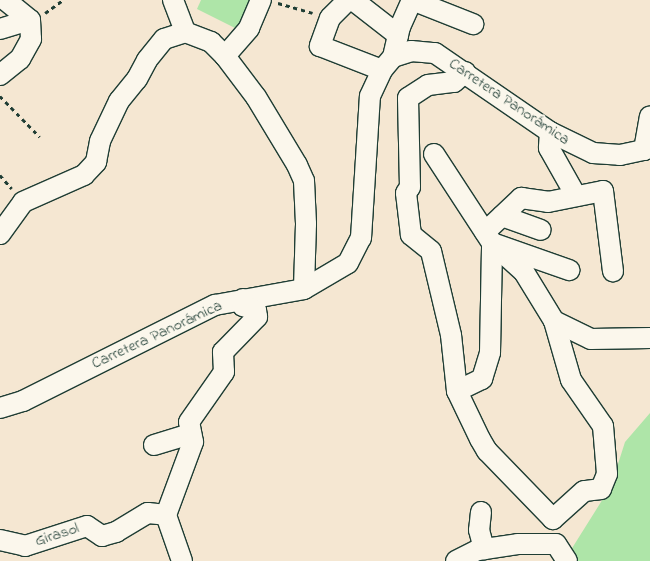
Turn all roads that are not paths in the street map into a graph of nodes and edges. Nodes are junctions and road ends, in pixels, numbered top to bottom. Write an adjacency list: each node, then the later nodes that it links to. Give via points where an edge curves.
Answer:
1 (6, 0): 7 (street)
2 (173, 0): 10 (street)
3 (261, 0): 12 (street, via 249,28)
4 (348, 0): 13 (street, via 330,18 320,46)
5 (354, 0): 11 (street)
6 (412, 0): 8 (street); 11 (street)
7 (30, 20): 9 (street); 15 (street, via 31,39 20,59)
8 (473, 24)
9 (0, 29)
10 (185, 32): 12 (street, via 211,42); 23 (street, via 164,39 147,60 138,79 119,101 100,141 96,162 84,175 23,202)
11 (398, 35): 13 (street)
12 (225, 56): 27 (street, via 256,97 304,181)
13 (387, 63): 14 (street, Carretera Panorámica, via 411,51 435,53); 27 (street, Carretera Panorámica, via 370,96 361,238 348,263)
14 (465, 72): 17 (street, Carretera Panorámica); 31 (street, via 454,82 428,86 408,98 410,187 406,193 411,235 431,251 451,334)
15 (0, 75)
16 (650, 117): 18 (street)
17 (550, 132): 18 (street, Carretera Panorámica, via 593,153 620,155); 20 (street, via 549,148)
18 (647, 147)
19 (434, 154): 24 (street)
20 (576, 196): 21 (street, via 548,202 521,198); 26 (street, via 603,190)
21 (502, 216): 22 (street); 24 (street)
22 (541, 230)
23 (0, 234)
24 (488, 238): 25 (street); 29 (street, via 524,272); 31 (street, via 490,352 482,379)
25 (569, 270)
26 (613, 271)
27 (304, 289): 28 (street, Carretera Panorámica)
28 (243, 299): 32 (street, Carretera Panorámica, via 214,305 23,400); 33 (street, via 243,306 256,310 257,317 223,352 224,372 189,422)
29 (554, 321): 30 (street, via 591,339); 31 (street, via 571,380 604,426 607,474 601,489 584,491 552,519 487,451)
30 (650, 338)
31 (457, 391)
32 (0, 408)
33 (191, 434): 34 (street); 36 (street, via 192,442)
34 (154, 444)
35 (481, 512): 38 (street, via 479,530)
36 (166, 515): 37 (street, Girasol, via 148,513 116,532 102,536 86,526 25,546); 39 (street)
37 (0, 540)
38 (484, 549): 40 (street); 41 (street, via 518,544 556,544)
39 (182, 561)
40 (456, 561)
41 (567, 561)

